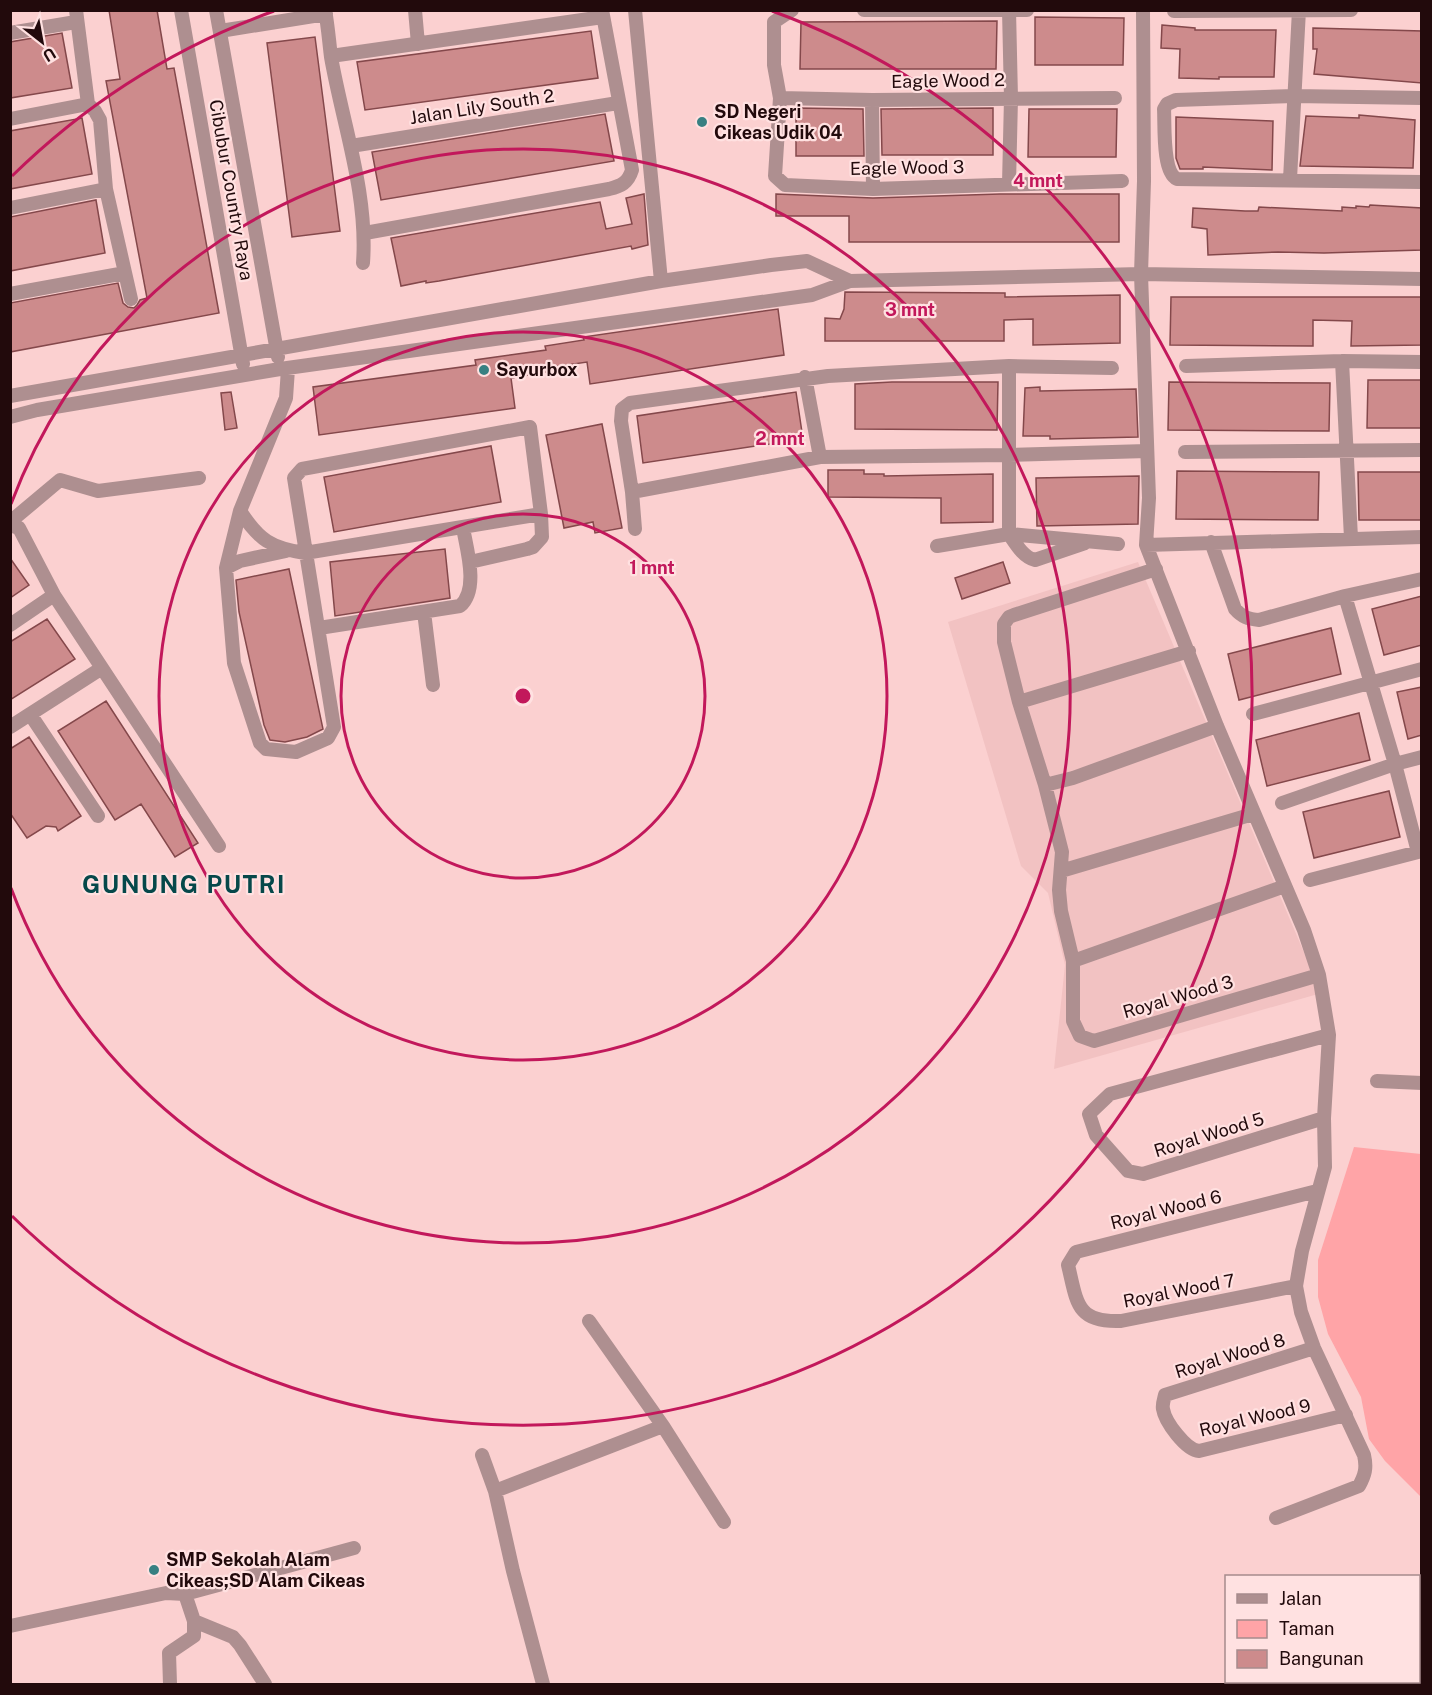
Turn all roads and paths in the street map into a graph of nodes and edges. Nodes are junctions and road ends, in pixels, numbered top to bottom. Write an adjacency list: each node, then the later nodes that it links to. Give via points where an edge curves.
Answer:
1 (181, 10): 47 (street, Cibubur Country Raya)
2 (216, 10): 16 (street, Cibubur Country Raya)
3 (415, 10): 18 (street)
4 (635, 10): 42 (street)
5 (792, 10): 21 (street, via 774,22 774,65)
6 (864, 10): 10 (street)
7 (1027, 10): 10 (street)
8 (1143, 10): 40 (street)
9 (1352, 10): 12 (street)
10 (1009, 11): 22 (street)
11 (1174, 11): 12 (street)
12 (1299, 11): 20 (street)
13 (326, 12): 16 (street); 19 (street)
14 (602, 14): 18 (street); 26 (street)
15 (76, 16): 17 (street); 27 (street)
16 (220, 32): 46 (street, Cibubur Country Raya)
17 (10, 33)
18 (418, 44): 19 (street)
19 (331, 57): 29 (street)
20 (1294, 96): 24 (street); 30 (street); 30 (street, via 1176,100 1164,109 1167,163 1173,177)
21 (780, 98): 25 (street, Eagle Wood 2); 35 (street, Eagle Wood 3, via 775,176 779,181 786,185)
22 (1011, 98): 23 (street, Eagle Wood 2); 25 (street, Eagle Wood 2); 33 (street)
23 (1115, 98)
24 (1422, 98)
25 (872, 100): 35 (street)
26 (618, 103): 29 (street, Jalan Lily South 2); 37 (street, via 632,170 624,184)
27 (88, 104): 28 (street); 34 (street, via 100,120)
28 (10, 119)
29 (351, 146): 37 (street)
30 (1290, 179): 32 (street)
31 (1122, 181): 33 (street, Eagle Wood 3)
32 (1422, 182)
33 (1009, 184): 35 (street, Eagle Wood 3)
34 (106, 189): 36 (street); 39 (street)
35 (873, 189)
36 (10, 208)
37 (365, 233): 38 (street)
38 (363, 263)
39 (125, 273): 44 (street); 45 (street)
40 (1141, 274): 41 (street); 43 (street); 60 (street)
41 (1422, 279)
42 (661, 281): 43 (street, via 807,261); 46 (street)
43 (850, 281): 53 (street, via 812,295)
44 (10, 294)
45 (131, 299)
46 (277, 350): 47 (street); 53 (street, Cibubur Country Raya)
47 (242, 357): 54 (street, Cibubur Country Raya); 56 (street)
48 (1342, 361): 49 (street); 51 (street); 58 (street)
49 (1422, 362)
50 (1009, 366): 52 (street); 55 (street); 62 (street)
51 (1186, 366)
52 (1112, 368)
53 (284, 369): 54 (street); 66 (street, Cibubur Country Raya, via 286,398)
54 (244, 375): 57 (street)
55 (805, 377): 63 (street); 65 (street, via 630,403 622,409 621,421)
56 (10, 396)
57 (10, 417)
58 (1346, 450): 59 (street); 61 (street); 73 (street)
59 (1422, 450)
60 (1147, 451): 62 (street); 77 (street)
61 (1185, 452)
62 (1010, 455): 63 (street); 71 (street)
63 (820, 457): 65 (street)
64 (199, 478): 68 (street, via 98,491 60,480)
65 (632, 492): 70 (street)
66 (240, 511): 79 (street, via 253,531 276,548); 82 (street, Cibubur Country Raya)
67 (541, 514): 69 (street); 80 (street, via 530,427 302,469 294,478); 81 (street, via 542,537 533,547)
68 (10, 524): 85 (street, via 19,528)
69 (463, 528): 80 (street); 81 (street)
70 (635, 528)
71 (1009, 534): 74 (street); 74 (street, via 1023,553 1035,560); 78 (street)
72 (1422, 537): 73 (street)
73 (1351, 538): 75 (street)
74 (1090, 541): 76 (street)
75 (1211, 542): 77 (street); 86 (street, via 1235,609 1246,618 1258,620)
76 (1118, 544)
77 (1146, 545): 83 (street)
78 (937, 546)
79 (288, 551): 80 (street); 82 (street, via 240,561)
80 (305, 553): 89 (street)
81 (470, 562): 87 (street, via 470,592 465,601 457,607)
82 (226, 568): 89 (street, Cibubur Country Raya, via 234,663 266,749 297,752 328,738 333,731)
83 (1156, 569): 90 (street); 95 (street, Royal Wood 3, via 1009,617 1002,628)
84 (1422, 579): 86 (street)
85 (54, 595): 88 (street); 91 (street)
86 (1345, 596): 93 (street)
87 (424, 612): 89 (street); 94 (street)
88 (10, 625)
89 (319, 628)
90 (1189, 651): 95 (street); 98 (street)
91 (102, 668): 96 (street); 106 (street)
92 (1422, 669): 93 (street)
93 (1370, 683): 97 (street); 101 (street)
94 (433, 685)
95 (1019, 702): 102 (street, Royal Wood 3)
96 (30, 714): 99 (street); 105 (street)
97 (1253, 714)
98 (1217, 726): 102 (street); 104 (street)
99 (10, 727)
100 (1422, 757): 101 (street)
101 (1395, 764): 103 (street); 107 (street)
102 (1045, 785): 108 (street, Royal Wood 3, via 1062,852)
103 (1282, 803)
104 (1253, 814): 108 (street); 110 (street)
105 (98, 816)
106 (219, 846)
107 (1420, 851): 109 (street)
108 (1061, 871): 111 (street, Royal Wood 3, via 1061,911)
109 (1310, 880)
110 (1285, 886): 111 (street); 112 (street)
111 (1073, 961): 112 (street, Royal Wood 3, via 1073,1021 1084,1039 1094,1041)
112 (1319, 975): 113 (street)
113 (1329, 1035): 116 (street); 116 (street, Royal Wood 5, via 1110,1094 1089,1114 1096,1135 1128,1171 1143,1174)
114 (1377, 1081): 115 (street)
115 (1422, 1083)
116 (1324, 1119): 117 (street, via 1325,1167)
117 (1317, 1191): 118 (street); 119 (street, Royal Wood 6, via 1076,1252 1068,1265)
118 (1296, 1286): 119 (street, Royal Wood 7, via 1121,1321 1105,1322 1088,1316); 121 (street)
119 (1077, 1302)
120 (590, 1321): 123 (street)
121 (1314, 1348): 122 (street); 124 (street, Royal Wood 8, via 1165,1395 1163,1410)
122 (1346, 1415): 124 (street, Royal Wood 9, via 1200,1450 1193,1450); 127 (street, via 1366,1466 1359,1486)
123 (663, 1426): 126 (street); 128 (street)
124 (1177, 1435)
125 (482, 1455): 126 (street)
126 (495, 1491): 135 (street)
127 (1276, 1518)
128 (724, 1522)
129 (354, 1548): 130 (street)
130 (185, 1594): 131 (street); 132 (street, via 166,1593)
131 (194, 1621): 133 (street, via 194,1636 169,1653); 134 (street, via 233,1637)
132 (10, 1626)
133 (170, 1684)
134 (265, 1684)
135 (543, 1684)

